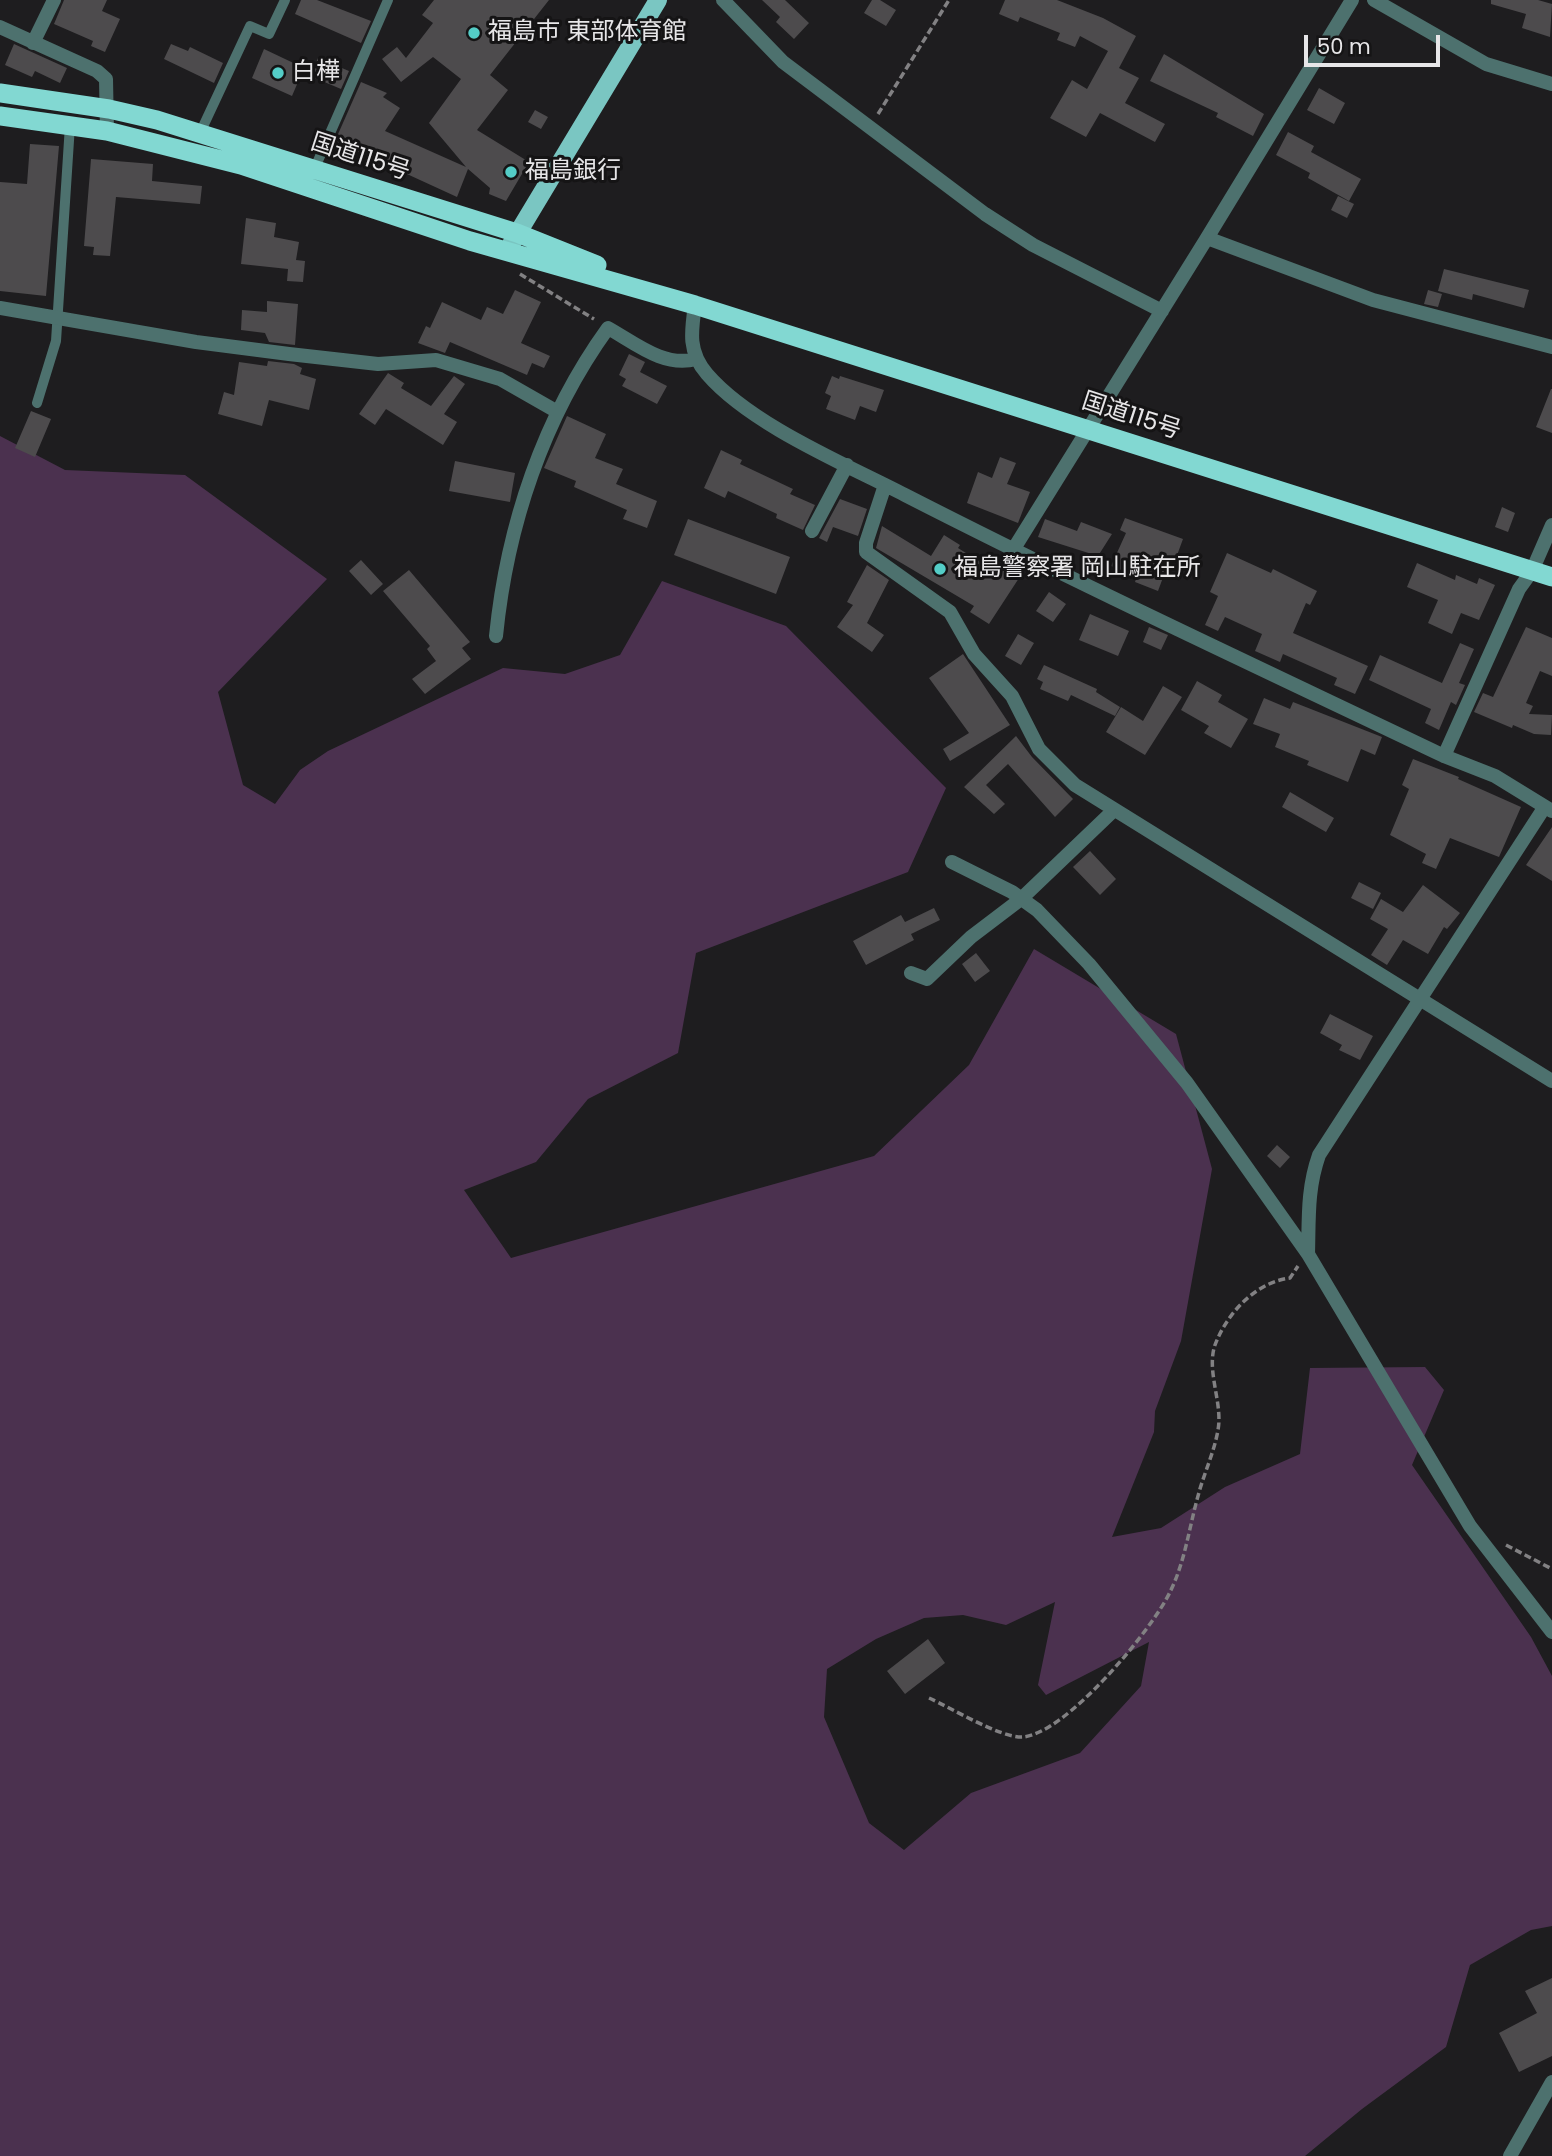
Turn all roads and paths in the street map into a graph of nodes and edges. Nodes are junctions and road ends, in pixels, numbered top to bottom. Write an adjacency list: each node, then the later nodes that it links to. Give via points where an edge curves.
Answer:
1 (54, 0): 10 (street)
2 (285, 0): 18 (lane, via 269,34 250,26)
3 (388, 0): 19 (lane)
4 (658, 0): 20 (main road)
5 (723, 0): 16 (street, via 783,62)
6 (948, 0): 16 (path)
7 (1352, 0): 21 (street)
8 (1374, 0): 11 (street, via 1486,64)
9 (0, 27): 10 (street)
10 (33, 43): 13 (street, via 97,71 106,79)
11 (1552, 84)
12 (0, 93): 13 (highway, 国道115号)
13 (109, 109): 17 (street); 18 (highway, 国道115号)
14 (0, 116): 15 (highway, 国道115号)
15 (70, 125): 17 (highway, 国道115号); 27 (lane)
16 (869, 128): 26 (street, via 1024,239)
17 (107, 131): 22 (highway, 国道115号, via 241,165)
18 (200, 133): 19 (highway, 国道115号)
19 (314, 170): 20 (highway, 国道115号)
20 (517, 233): 22 (main road); 24 (highway, 国道115号)
21 (1207, 238): 26 (street); 29 (street, via 1373,300)
22 (507, 251): 24 (highway, 国道115号)
23 (516, 269): 28 (path, via 523,278)
24 (695, 305): 30 (street, via 691,338); 33 (highway, 国道115号)
25 (0, 308): 27 (street)
26 (1162, 311): 33 (street)
27 (57, 320): 31 (lane, via 56,341); 32 (street, via 378,364 436,360 500,379)
28 (608, 327): 30 (street, via 668,361); 32 (street)
29 (1552, 347)
30 (696, 359): 34 (street, via 720,388 751,412)
31 (37, 403)
32 (556, 411): 41 (street, via 507,555)
33 (1086, 428): 38 (street); 39 (highway, 国道115号)
34 (847, 465): 35 (street); 37 (street)
35 (886, 485): 38 (street); 43 (street, via 866,552 950,612 974,654 1013,696 1039,749 1075,785)
36 (1552, 525): 39 (street)
37 (812, 531)
38 (1013, 550): 42 (street)
39 (1532, 571): 40 (highway, 国道115号); 42 (street, via 1519,589)
40 (1552, 577)
41 (496, 636)
42 (1444, 755): 44 (street, via 1496,776)
43 (1114, 810): 46 (street); 48 (street)
44 (1548, 810): 48 (street)
45 (952, 863): 46 (street)
46 (1021, 899): 47 (street, via 971,937 936,973 927,979); 50 (street, via 1089,964 1187,1083)
47 (911, 973)
48 (1418, 1000): 49 (street); 50 (street, via 1319,1155 1308,1195)
49 (1552, 1081)
50 (1308, 1254): 53 (street, via 1470,1526); 54 (path, via 1290,1278 1263,1285 1248,1296 1215,1346 1219,1427 1184,1554 1164,1602 1120,1661 1055,1726 1022,1737 1001,1732)
51 (1505, 1545): 52 (path)
52 (1552, 1569)
53 (1552, 1632)
54 (929, 1698)
55 (1552, 2082): 56 (street)
56 (1510, 2156)

